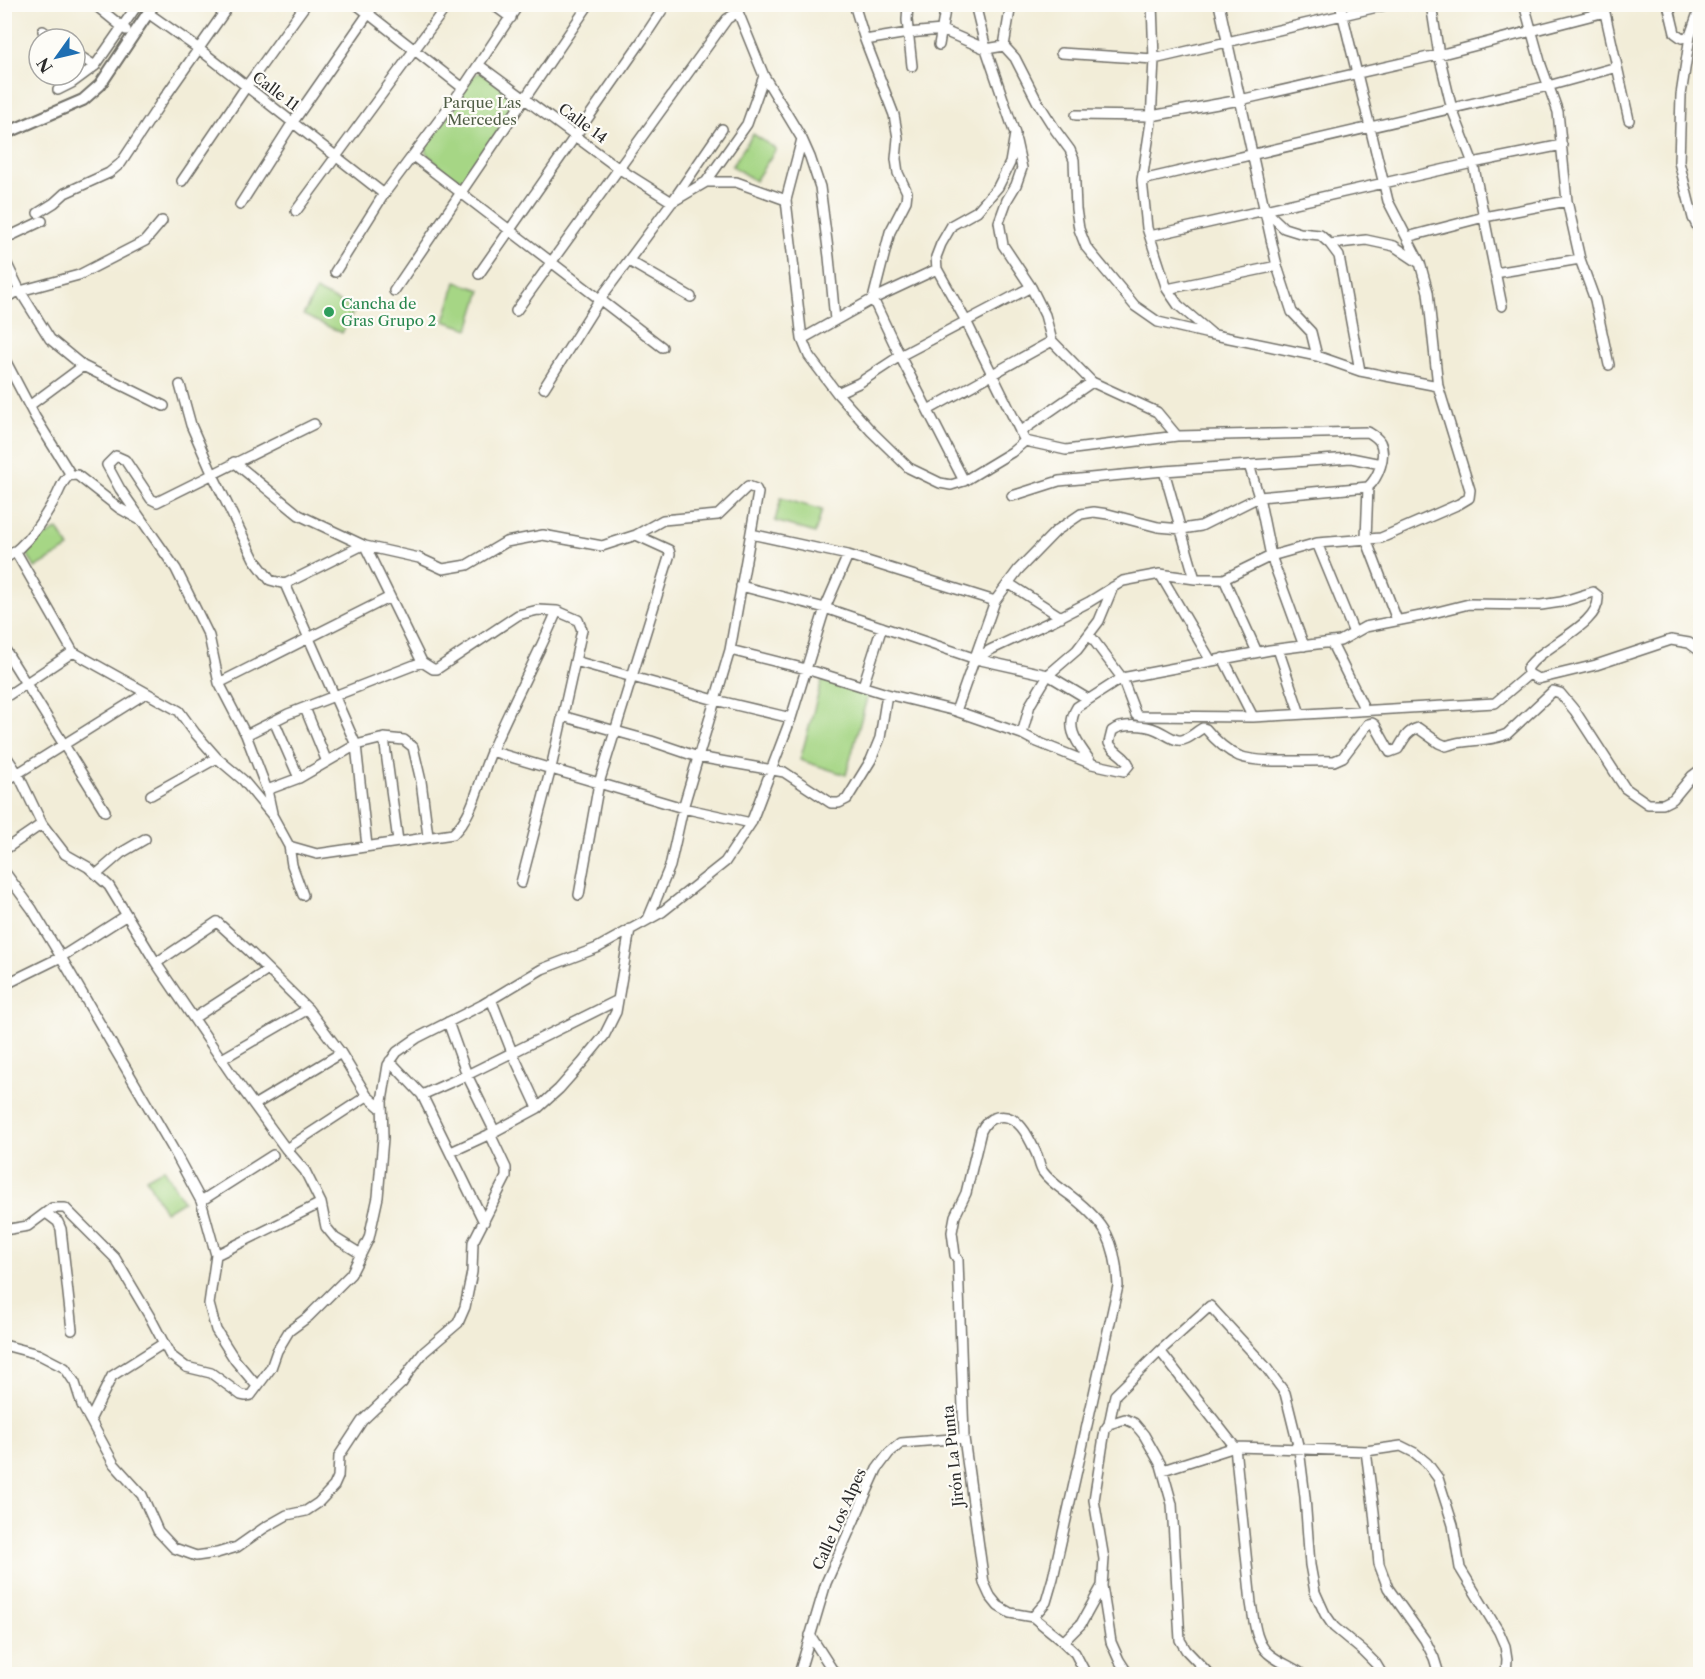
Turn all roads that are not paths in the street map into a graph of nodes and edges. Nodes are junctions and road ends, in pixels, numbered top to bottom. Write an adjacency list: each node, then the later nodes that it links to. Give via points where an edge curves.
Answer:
1 (94, 4): 31 (street)
2 (138, 4): 31 (street)
3 (231, 4): 43 (street)
4 (306, 4): 57 (street)
5 (356, 4): 28 (street)
6 (375, 4): 28 (street)
7 (448, 4): 45 (street)
8 (492, 4): 30 (street)
9 (519, 4): 30 (street)
10 (588, 4): 60 (street)
11 (666, 4): 71 (street)
12 (854, 4): 38 (street)
13 (908, 4): 34 (street)
14 (946, 4): 32 (street)
15 (975, 4): 44 (street)
16 (1011, 4): 42 (street)
17 (1152, 4): 48 (street)
18 (1219, 4): 39 (street)
19 (1340, 4): 29 (street)
20 (1390, 4): 29 (street)
21 (1431, 4): 47 (street)
22 (1524, 4): 33 (street)
23 (1668, 4): 36 (street, via 1675,33 1682,38)
24 (1701, 7): 36 (street)
25 (738, 8): 55 (street); 78 (street)
26 (1604, 8): 33 (street); 53 (street)
27 (151, 9): 35 (street); 43 (street, Calle 11)
28 (369, 14): 45 (street); 66 (street)
29 (1342, 15): 39 (street); 54 (street)
30 (511, 18): 50 (street)
31 (123, 28): 35 (street); 37 (street)
32 (942, 30): 34 (street); 40 (street); 44 (street)
33 (1531, 31): 47 (street); 56 (street)
34 (908, 33): 38 (street); 52 (street)
35 (132, 35): 41 (street)
36 (1690, 36): 94 (street, via 1681,94 1679,162 1693,218)
37 (115, 39): 41 (street); 51 (street)
38 (866, 40): 116 (street, via 894,115 898,173 907,192 890,232)
39 (1227, 42): 48 (street); 61 (street)
40 (939, 45)
41 (126, 46): 69 (street, via 100,86 83,100)
42 (1004, 46): 44 (street); 121 (street, via 1070,150 1079,229 1086,247 1134,306 1158,321)
43 (199, 49): 57 (street, Calle 11); 97 (street, via 121,164 65,193 40,217)
44 (986, 49): 70 (street)
45 (414, 50): 58 (street); 75 (street)
46 (1061, 54): 48 (street)
47 (1439, 55): 54 (street); 62 (street)
48 (1154, 59): 64 (street)
49 (87, 61): 51 (street)
50 (479, 65): 58 (street); 60 (street, Calle 14)
51 (95, 66): 59 (street)
52 (912, 66)
53 (1617, 67): 56 (street); 65 (street)
54 (1356, 74): 61 (street); 67 (street)
55 (764, 76): 72 (street); 81 (street, via 747,124)
56 (1548, 86): 62 (street); 73 (street, via 1558,112)
57 (246, 87): 66 (street, Calle 11); 80 (street)
58 (463, 88): 76 (street)
59 (58, 90)
60 (524, 99): 71 (street, Calle 14); 83 (street)
61 (1240, 100): 64 (street); 74 (street)
62 (1452, 109): 67 (street); 77 (street)
63 (1076, 115): 64 (street)
64 (1151, 116): 79 (street)
65 (1629, 120)
66 (293, 122): 75 (street, Calle 11); 88 (street)
67 (1370, 128): 74 (street); 82 (street)
68 (722, 129): 87 (street)
69 (4, 134)
70 (1015, 134): 105 (street, via 1010,163 998,187 977,211 952,225 936,256); 109 (street, via 1022,168 999,222 1003,245)
71 (575, 136): 78 (street, Calle 14); 93 (street)
72 (801, 139): 85 (street); 119 (street, via 820,187)
73 (1562, 145): 77 (street); 86 (street)
74 (1252, 154): 79 (street); 89 (street)
75 (337, 156): 84 (street, Calle 11); 90 (street)
76 (412, 156): 83 (street); 84 (street)
77 (1473, 163): 82 (street); 91 (street)
78 (618, 168): 87 (street, Calle 14); 102 (street)
79 (1142, 180): 95 (street)
80 (182, 181)
81 (706, 182): 85 (street, via 736,182); 87 (street)
82 (1384, 184): 89 (street); 96 (street, via 1388,201)
83 (461, 193): 93 (street); 112 (street)
84 (384, 194): 106 (street)
85 (786, 200): 122 (street)
86 (1567, 201): 91 (street); 100 (street)
87 (672, 202): 101 (street)
88 (240, 205)
89 (1264, 209): 95 (street); 98 (street, via 1284,228 1320,235); 104 (street)
90 (296, 211)
91 (1484, 217): 96 (street); 108 (street)
92 (162, 221): 111 (street, via 145,241 79,275)
93 (510, 230): 102 (street); 107 (street)
94 (1701, 232)
95 (1150, 236): 110 (street)
96 (1407, 237): 103 (street)
97 (4, 239)
98 (1330, 244): 103 (street, via 1366,240 1394,246); 130 (street, via 1339,256)
99 (4, 258): 111 (street)
100 (1580, 259): 108 (street); 128 (street, via 1595,300)
101 (629, 261): 113 (street); 115 (street)
102 (552, 262): 115 (street); 118 (street)
103 (1420, 263): 134 (street, via 1428,292)
104 (1277, 266): 110 (street); 126 (street, via 1292,312 1311,332)
105 (937, 269): 116 (street); 120 (street)
106 (335, 272)
107 (479, 273)
108 (1496, 273): 117 (street)
109 (1031, 287): 120 (street); 123 (street)
110 (1167, 289): 121 (street, via 1178,305)
111 (20, 291): 114 (street); 129 (street, via 50,339)
112 (394, 291)
113 (691, 297)
114 (4, 298)
115 (600, 299): 124 (street); 135 (street)
116 (873, 299): 119 (street); 125 (street)
117 (1502, 306)
118 (516, 311)
119 (835, 320): 122 (street)
120 (966, 321): 125 (street); 131 (street)
121 (1211, 334): 126 (street)
122 (802, 339): 136 (street, via 808,356)
123 (1052, 340): 131 (street); 132 (street)
124 (662, 347)
125 (900, 356): 136 (street); 139 (street)
126 (1317, 356): 130 (street)
127 (4, 358): 137 (street)
128 (1609, 365)
129 (83, 366): 137 (street); 138 (street)
130 (1360, 371): 134 (street)
131 (992, 373): 139 (street); 142 (street)
132 (1092, 382): 141 (street, via 1157,412); 142 (street)
133 (180, 385): 147 (street, via 191,425)
134 (1438, 386): 157 (street, via 1470,490 1468,498 1381,538)
135 (544, 388)
136 (837, 393): 149 (street, via 909,468 940,483)
137 (29, 406): 148 (street)
138 (164, 406)
139 (928, 411): 149 (street)
140 (314, 424): 143 (street)
141 (1177, 436): 142 (street, via 1066,450); 144 (street, via 1368,432 1381,444)
142 (1023, 437): 149 (street, via 1012,452)
143 (234, 462): 147 (street); 159 (street, via 299,515)
144 (1381, 464): 145 (street, via 1351,458); 150 (street)
145 (1249, 465): 146 (street); 152 (street)
146 (1164, 471): 151 (street, via 1059,481); 154 (street)
147 (212, 473): 153 (street, via 154,502 125,460 116,456 107,465); 168 (street, via 254,559 270,580)
148 (71, 475): 153 (street, via 77,475); 160 (street)
149 (964, 481)
150 (1368, 487): 152 (street); 157 (street)
151 (1012, 496)
152 (1259, 497): 154 (street, via 1201,526); 162 (street)
153 (145, 523): 200 (street, via 176,569 209,636)
154 (1182, 529): 165 (street); 167 (street, via 1108,514 1081,514 1056,531)
155 (750, 534): 156 (street, via 758,493 752,486 718,515 663,520); 161 (street); 169 (street)
156 (636, 535): 159 (street, via 602,546 543,535 506,542 467,565 443,569 419,558); 197 (street, via 669,550 670,554)
157 (1366, 539): 158 (street); 176 (street)
158 (1317, 543): 162 (street); 178 (street)
159 (364, 545): 168 (street); 171 (street)
160 (16, 552): 163 (street); 187 (street)
161 (848, 555): 172 (street); 173 (street)
162 (1271, 556): 166 (street); 182 (street)
163 (4, 559)
164 (1160, 574): 165 (street); 170 (street, via 1123,581); 192 (street)
165 (1195, 579): 166 (street)
166 (1224, 579): 188 (street)
167 (1008, 583): 172 (street); 175 (street)
168 (285, 584): 180 (street)
169 (741, 586): 173 (street); 185 (street)
170 (1113, 587): 175 (street); 179 (street)
171 (390, 597): 180 (street); 193 (street)
172 (996, 602): 190 (street)
173 (825, 608): 177 (street); 194 (street)
174 (557, 610): 191 (street, via 578,620 582,630); 193 (street, via 518,615 437,669); 222 (street)
175 (1061, 616): 190 (street)
176 (1397, 620): 178 (street); 196 (street, via 1469,604 1541,605 1593,592 1598,596 1583,626 1538,656 1527,669)
177 (882, 627): 190 (street); 201 (street)
178 (1354, 633): 181 (street)
179 (1089, 634): 195 (street); 198 (street)
180 (308, 637): 200 (street); 204 (street)
181 (1331, 642): 182 (street); 209 (street)
182 (1304, 646): 184 (street)
183 (4, 648): 199 (street)
184 (1278, 649): 188 (street); 211 (street)
185 (730, 650): 194 (street); 207 (street)
186 (1701, 651): 196 (street, via 1689,643 1671,640 1596,665 1538,679)
187 (73, 652): 199 (street); 202 (street)
188 (1257, 652): 189 (street)
189 (1223, 658): 192 (street); 213 (street)
190 (976, 659): 195 (street); 210 (street)
191 (575, 661): 197 (street); 212 (street)
192 (1211, 661): 198 (street)
193 (422, 662): 204 (street)
194 (806, 669): 201 (street); 214 (street)
195 (1048, 675): 206 (street); 217 (street, via 1029,705)
196 (1529, 675): 209 (street, via 1495,703)
197 (631, 678): 207 (street); 216 (street)
198 (1122, 678): 206 (street); 213 (street, via 1136,715)
199 (27, 683): 205 (street); 220 (street)
200 (219, 683): 218 (street)
201 (863, 686): 203 (street)
202 (146, 693): 220 (street); 225 (street, via 179,711)
203 (887, 693): 210 (street); 229 (street, via 880,738 847,799 831,802 784,772)
204 (335, 696): 208 (street); 221 (street)
205 (4, 698)
206 (1088, 699): 227 (street, via 1077,707 1071,720 1072,731)
207 (715, 700): 214 (street); 224 (street)
208 (304, 708): 215 (street); 226 (street)
209 (1365, 710): 211 (street)
210 (956, 711): 217 (street)
211 (1300, 714): 213 (street)
212 (562, 716): 216 (street); 228 (street)
213 (1253, 717)
214 (791, 718): 229 (street)
215 (274, 721): 218 (street); 232 (street)
216 (615, 732): 224 (street); 234 (street)
217 (1022, 734): 227 (street)
218 (246, 735): 235 (street)
219 (384, 738): 221 (street); 242 (street, via 404,740 413,747); 244 (street)
220 (65, 744): 231 (street); 238 (street)
221 (356, 745): 226 (street); 246 (street)
222 (491, 751): 228 (street); 242 (street, via 470,812 461,825 453,834)
223 (4, 753): 231 (street)
224 (698, 757): 229 (street); 237 (street)
225 (217, 758): 236 (street); 239 (street, via 243,780)
226 (327, 762): 232 (street)
227 (1092, 764): 230 (street, via 1124,771 1128,768 1126,758 1109,743 1116,727 1154,728 1178,740 1203,728 1223,746 1254,759 1339,760 1372,723 1390,752 1398,749 1411,730 1418,728 1446,746 1499,738 1557,691 1575,711 1625,788 1648,804 1673,799)
228 (551, 768): 234 (street); 250 (street)
229 (772, 769): 240 (street)
230 (1701, 770)
231 (18, 774): 233 (street); 241 (street)
232 (299, 778): 235 (street)
233 (4, 782)
234 (599, 783): 237 (street); 252 (street)
235 (267, 790): 239 (street)
236 (151, 795)
237 (683, 808): 240 (street); 254 (street, via 670,866)
238 (105, 811)
239 (272, 815): 245 (street)
240 (751, 823): 254 (street, via 725,862)
241 (42, 824): 247 (street); 249 (street, via 65,854)
242 (428, 836): 244 (street)
243 (145, 839): 249 (street)
244 (398, 841): 246 (street)
245 (289, 846): 246 (street, via 317,854); 251 (street)
246 (367, 846)
247 (4, 850)
248 (4, 872): 256 (street)
249 (97, 874): 253 (street)
250 (521, 883)
251 (303, 895)
252 (579, 895)
253 (127, 915): 256 (street); 257 (street)
254 (648, 920): 255 (street)
255 (630, 929): 260 (street, via 597,948 542,969); 261 (street)
256 (61, 957): 259 (street); 279 (street)
257 (156, 963): 258 (street, via 217,922); 263 (street)
258 (268, 970): 262 (street); 263 (street)
259 (4, 985)
260 (491, 999): 264 (street); 265 (street)
261 (618, 1000): 265 (street); 273 (street, via 603,1036)
262 (308, 1009): 266 (street); 267 (street)
263 (194, 1018): 267 (street)
264 (448, 1022): 268 (street, via 417,1038); 269 (street)
265 (512, 1052): 269 (street); 273 (street)
266 (341, 1053): 271 (street); 272 (street)
267 (222, 1059): 272 (street)
268 (390, 1062): 270 (street); 274 (street)
269 (467, 1075): 270 (street); 275 (street)
270 (422, 1095): 277 (street)
271 (367, 1096): 274 (street); 276 (street)
272 (254, 1105): 276 (street)
273 (538, 1108): 275 (street)
274 (382, 1109): 284 (street, via 378,1197 369,1238)
275 (492, 1133): 277 (street); 282 (street, via 506,1177)
276 (286, 1149): 280 (street, via 305,1171)
277 (451, 1152): 282 (street)
278 (273, 1155): 279 (street)
279 (201, 1202): 285 (street)
280 (321, 1203): 284 (street, via 326,1227 335,1238); 285 (street)
281 (46, 1213): 283 (street, via 28,1226); 286 (street, via 61,1229); 287 (street, via 52,1208 65,1208 115,1258)
282 (484, 1222): 291 (street, via 473,1242 470,1283 458,1323 424,1352 402,1383 362,1421 339,1456 334,1486 318,1503 306,1511 287,1515 237,1547 196,1556 174,1548 158,1531 142,1495 114,1464)
283 (4, 1230)
284 (361, 1254): 290 (street, via 351,1274 289,1331 271,1368)
285 (216, 1255): 290 (street, via 209,1304 216,1330)
286 (72, 1330)
287 (164, 1343): 290 (street, via 170,1355 186,1367 211,1373 241,1395 251,1395); 291 (street, via 112,1376)
288 (4, 1345): 291 (street, via 38,1354 65,1368)
289 (1160, 1351): 292 (street, via 1115,1395); 294 (street); 295 (street, via 1210,1306 1285,1393)
290 (257, 1386)
291 (90, 1420)
292 (1109, 1424): 297 (street, via 1125,1419 1134,1423); 298 (street, via 1094,1500 1104,1559)
293 (964, 1438): 299 (street, Jirón La Punta, via 984,1583 998,1606); 299 (street, Jirón La Punta, via 958,1260 952,1232 984,1124 1002,1116 1014,1120 1028,1134 1041,1170 1050,1180 1101,1224 1117,1264 1118,1286 1053,1578 1046,1602); 300 (street, Calle Los Alpes, via 902,1443 889,1453 877,1469 826,1583)
294 (1235, 1447): 295 (street); 297 (street); 307 (street, via 1255,1629 1268,1653)
295 (1299, 1449): 296 (street); 308 (street, via 1315,1592 1334,1628 1364,1652)
296 (1366, 1451): 309 (street, via 1379,1564 1388,1588 1425,1640); 310 (street, via 1401,1446 1427,1463 1438,1478 1453,1525 1460,1568 1499,1632 1505,1646)
297 (1162, 1470): 306 (street, via 1172,1504 1180,1640)
298 (1102, 1587): 301 (street, via 1081,1624); 305 (street, via 1111,1642)
299 (1033, 1617): 301 (street)
300 (810, 1635): 302 (street, Calle Los Alpes); 303 (street)
301 (1063, 1642): 304 (street, via 1075,1653)
302 (799, 1674)
303 (835, 1674)
304 (1086, 1674)
305 (1128, 1674)
306 (1209, 1674)
307 (1302, 1674)
308 (1382, 1674)
309 (1439, 1674)
310 (1506, 1674)

